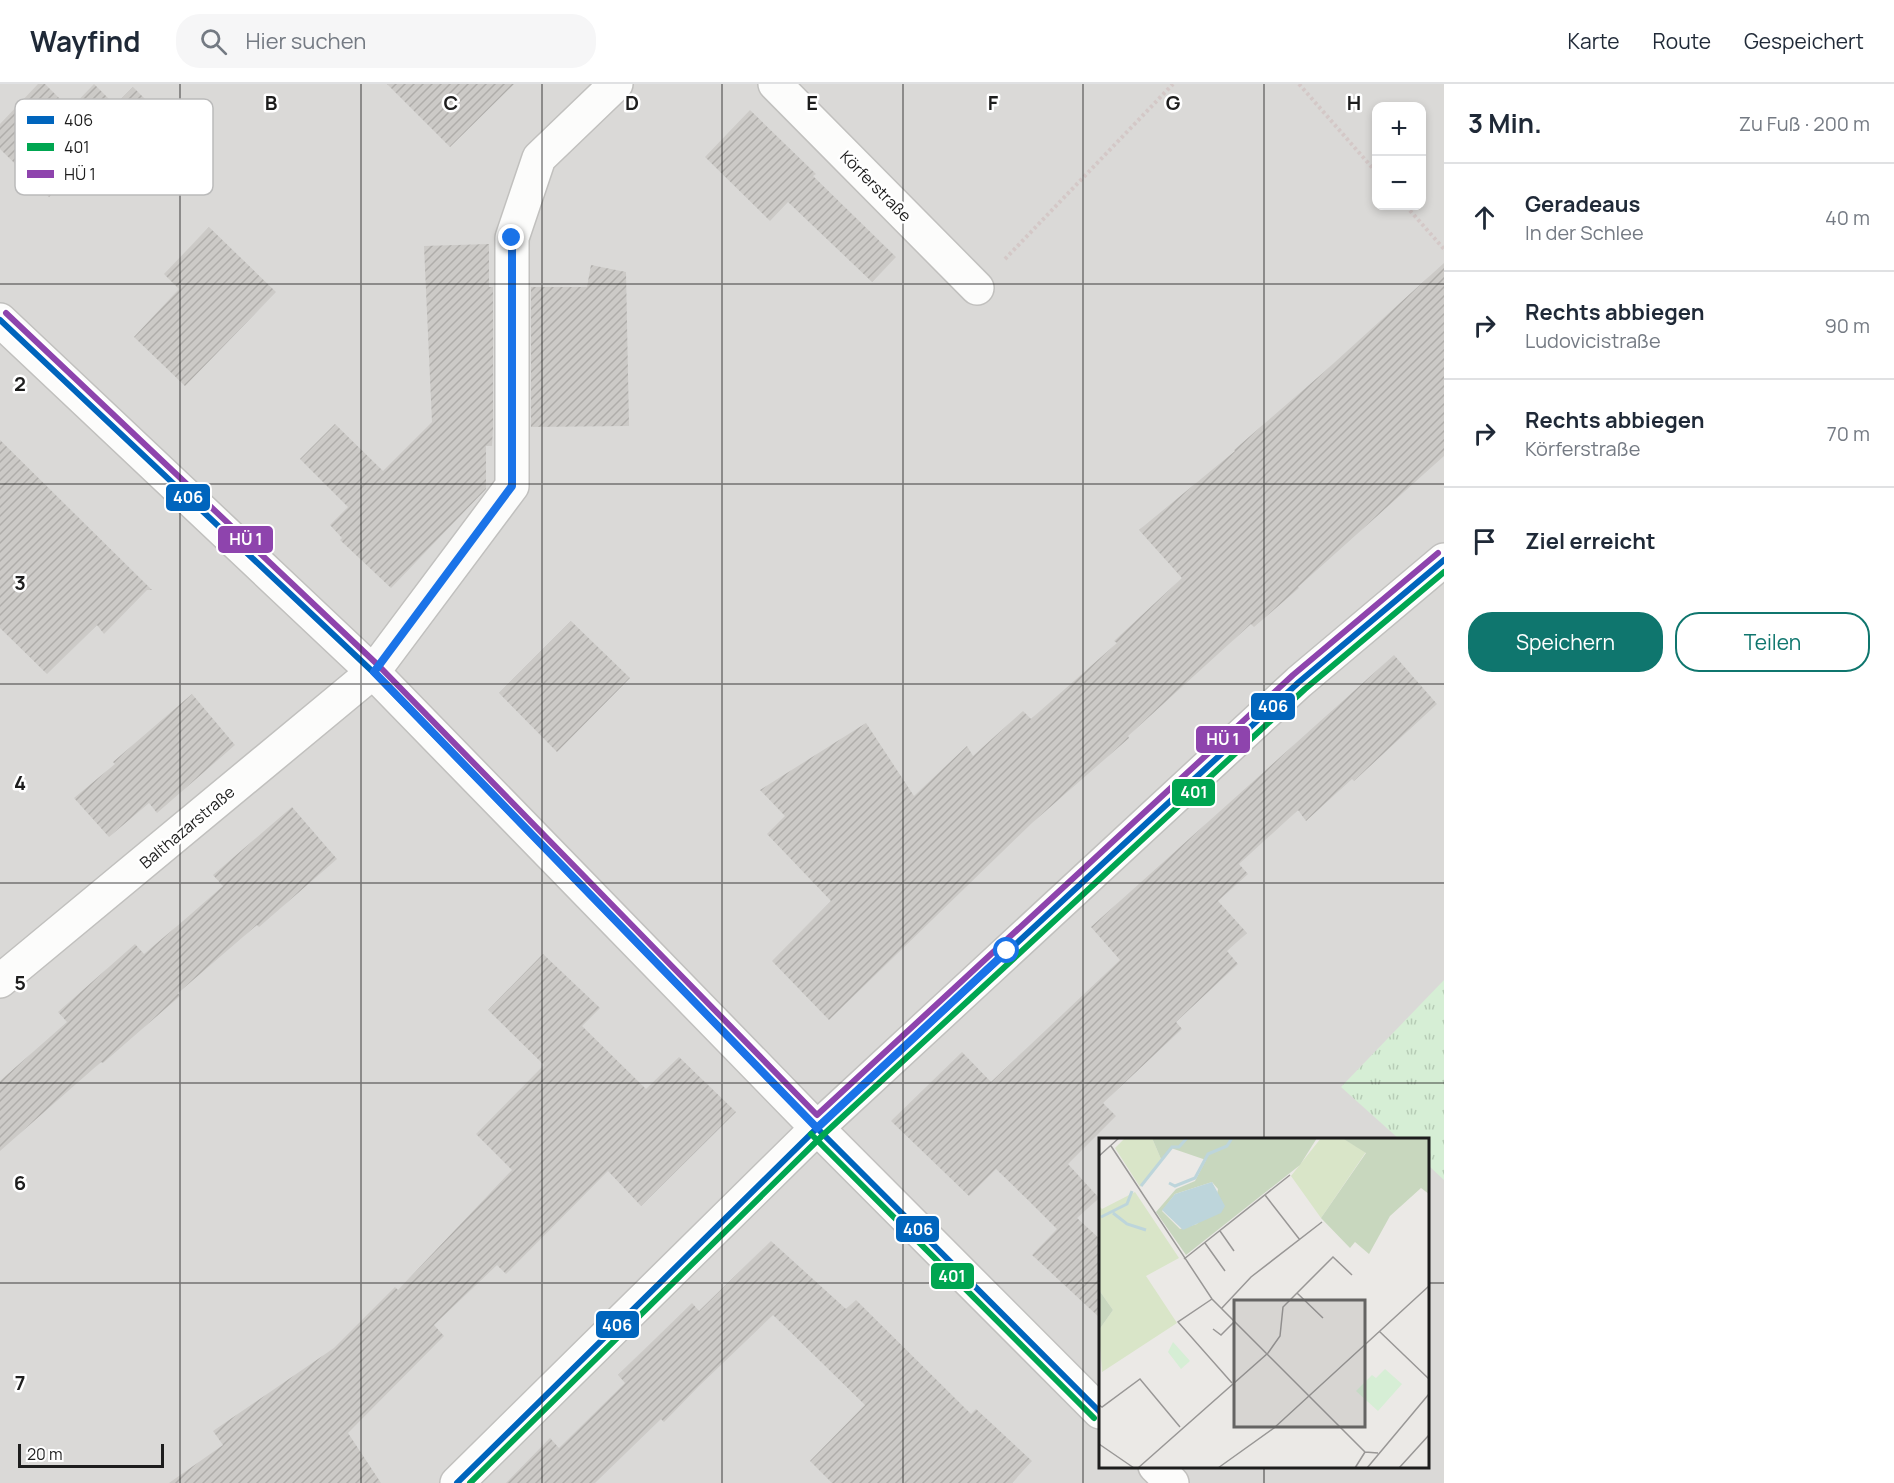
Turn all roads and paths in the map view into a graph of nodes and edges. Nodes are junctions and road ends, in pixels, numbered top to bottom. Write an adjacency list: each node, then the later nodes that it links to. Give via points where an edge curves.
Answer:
1 (616, 84): 11 (street, via 539,158 512,238 512,486)
2 (776, 84): 8 (street, Körferstraße)
3 (1173, 84): 8 (path)
4 (1299, 84): 5 (path)
5 (1372, 166)
6 (1410, 210): 7 (path)
7 (1444, 249)
8 (977, 288)
9 (0, 320): 11 (street)
10 (1444, 560): 13 (street, via 1299,682)
11 (374, 672): 12 (street, Balthazarstraße); 13 (street)
12 (0, 981)
13 (817, 1128): 14 (street); 16 (street)
14 (1099, 1410)
15 (1156, 1468): 17 (street)
16 (457, 1483)
17 (1172, 1483)

